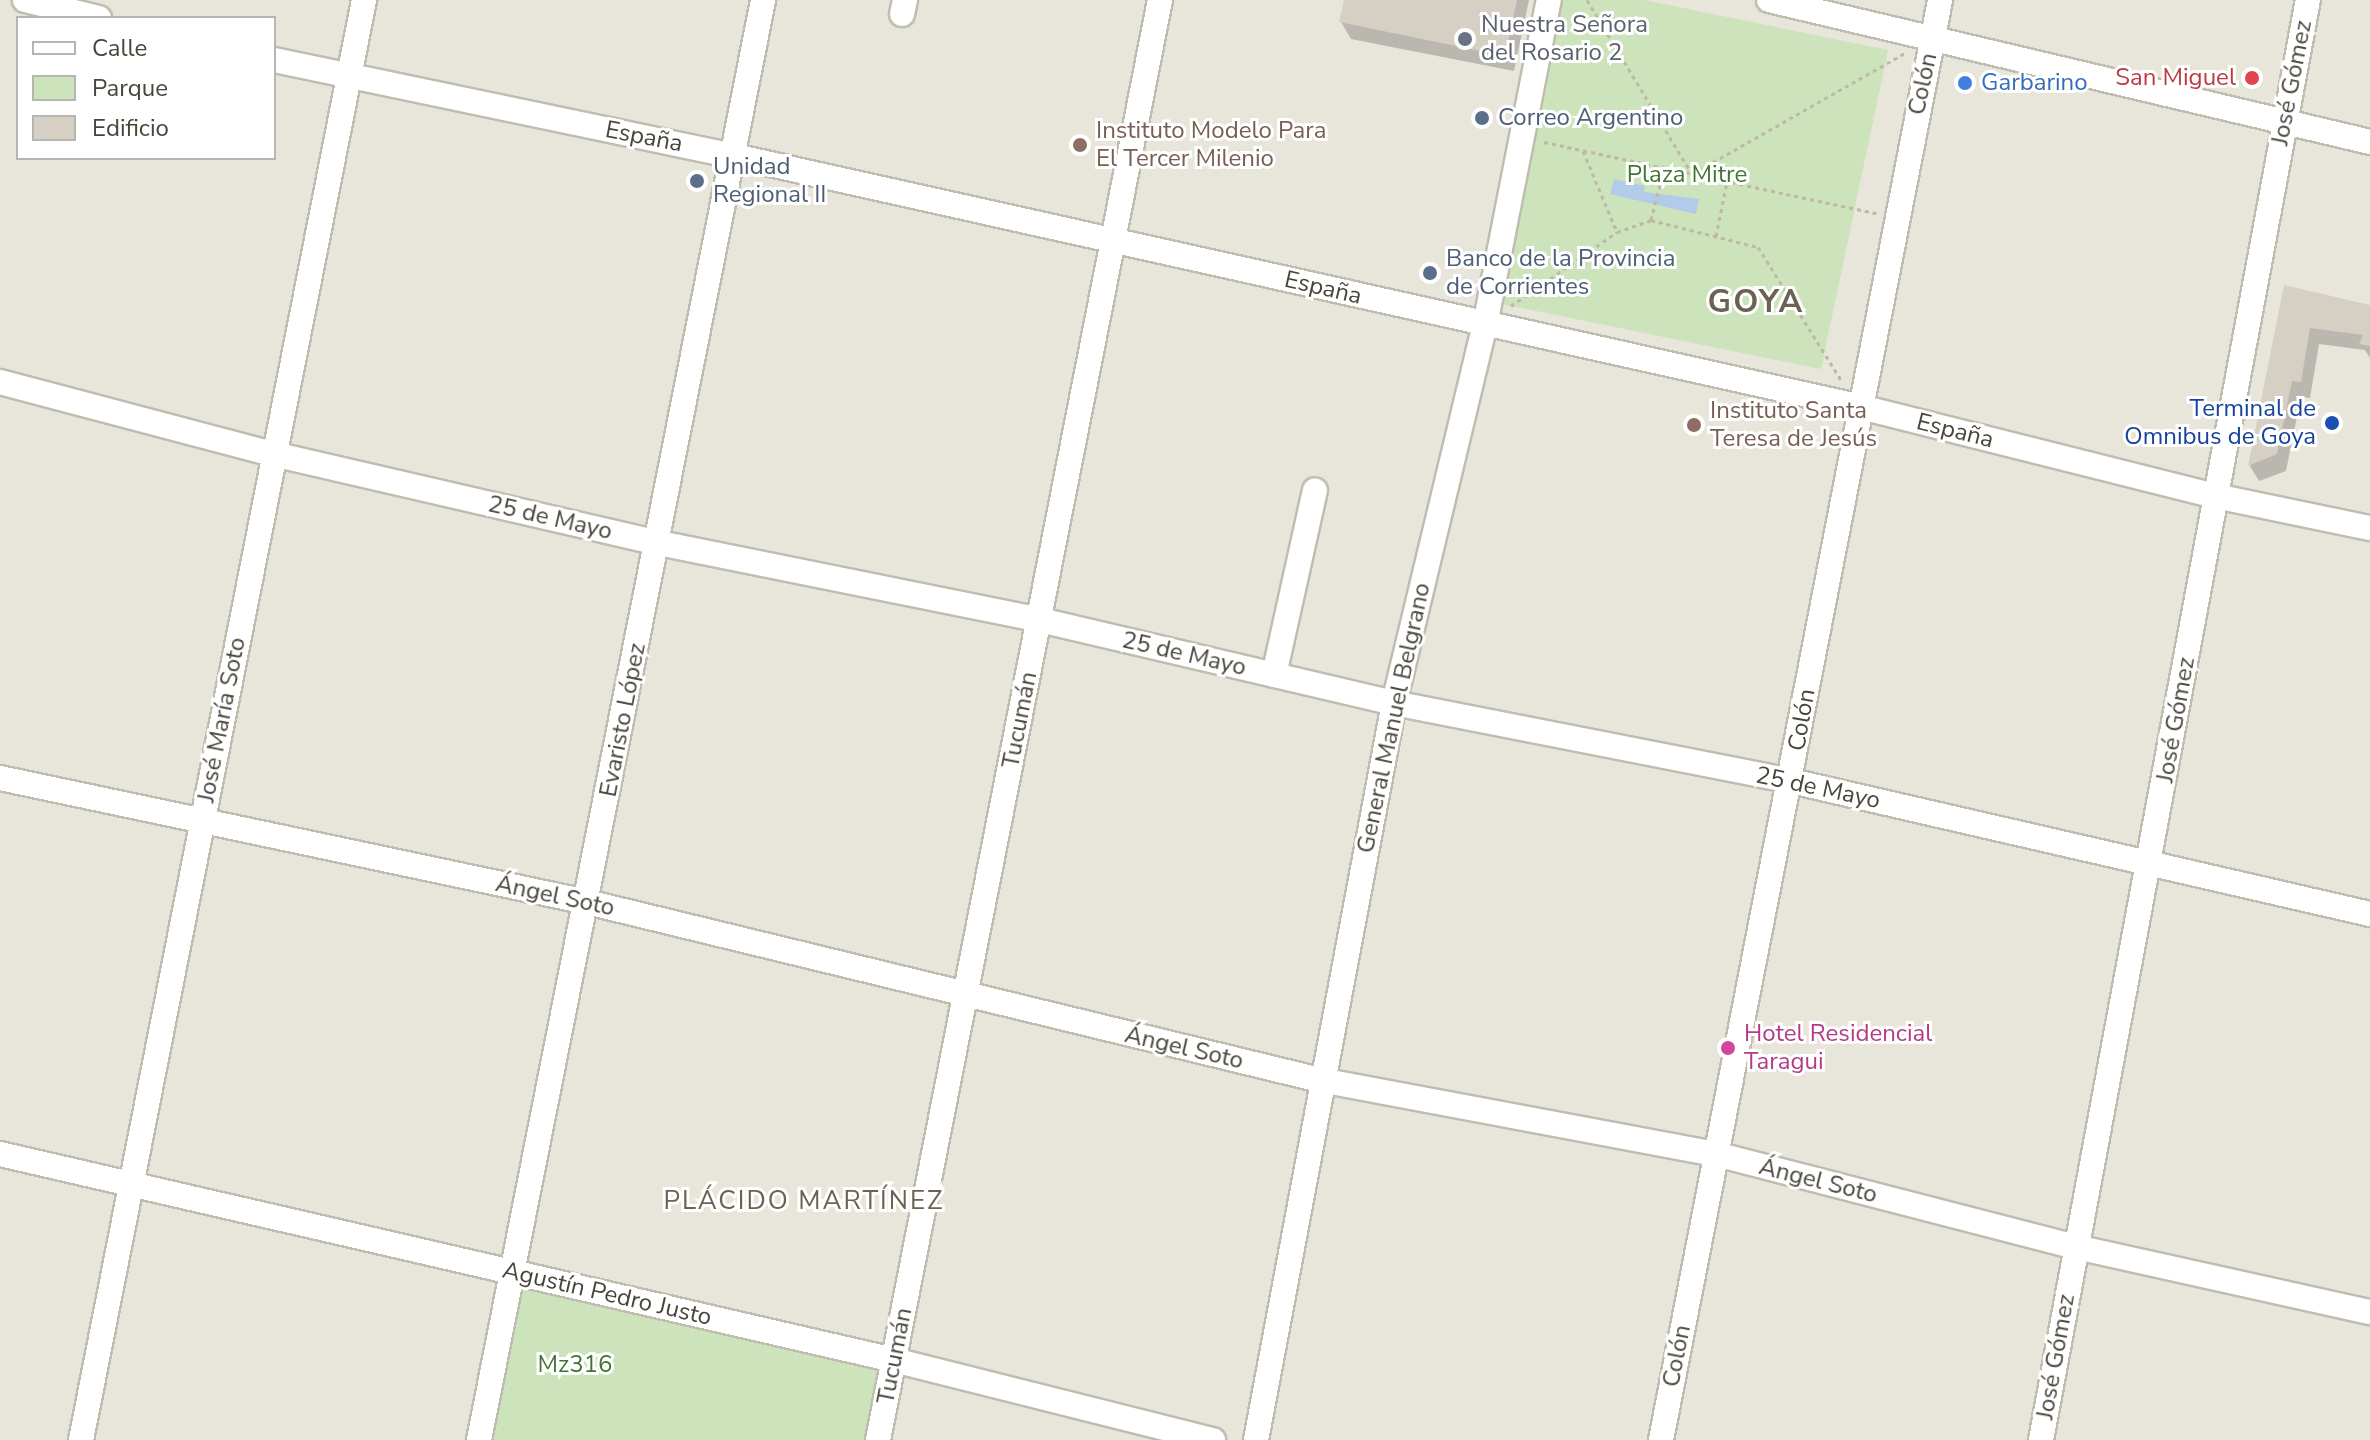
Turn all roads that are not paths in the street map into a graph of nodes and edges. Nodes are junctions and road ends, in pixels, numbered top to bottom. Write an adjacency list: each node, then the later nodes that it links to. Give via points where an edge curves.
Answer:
1 (25, 0): 9 (street)
2 (364, 0): 12 (street, José María Soto)
3 (763, 0): 15 (street, Evaristo López)
4 (1160, 0): 16 (street, Tucumán)
5 (1549, 0): 17 (street, General Manuel Belgrano)
6 (1769, 0): 10 (street)
7 (1940, 0): 10 (street, Colón)
8 (2308, 0): 13 (street, José Gómez)
9 (91, 16)
10 (1932, 38): 13 (street); 19 (street, Colón)
11 (276, 60): 12 (street, España)
12 (347, 78): 15 (street, España); 20 (street, José María Soto)
13 (2285, 122): 14 (street); 22 (street, José Gómez)
14 (2370, 142)
15 (734, 156): 16 (street, España); 24 (street, Evaristo López)
16 (1116, 242): 17 (street, España); 25 (street, Tucumán)
17 (1485, 325): 19 (street, España); 27 (street, General Manuel Belgrano)
18 (0, 382): 20 (street, 25 de Mayo)
19 (1857, 406): 22 (street, España); 29 (street, Colón)
20 (273, 454): 24 (street, 25 de Mayo); 30 (street, José María Soto)
21 (1315, 490): 26 (street)
22 (2215, 496): 23 (street, España); 31 (street, José Gómez)
23 (2370, 528)
24 (659, 543): 25 (street, 25 de Mayo); 32 (street, Evaristo López)
25 (1040, 620): 26 (street, 25 de Mayo); 34 (street, Tucumán)
26 (1274, 675): 27 (street, 25 de Mayo)
27 (1394, 703): 29 (street, 25 de Mayo); 35 (street, General Manuel Belgrano)
28 (0, 778): 30 (street, Ángel Soto)
29 (1791, 781): 31 (street, 25 de Mayo); 37 (street, Colón)
30 (203, 824): 32 (street, Ángel Soto); 38 (street, José María Soto)
31 (2151, 865): 33 (street, 25 de Mayo); 39 (street, José Gómez)
32 (587, 902): 34 (street, Ángel Soto); 40 (street, Evaristo López)
33 (2370, 914)
34 (964, 997): 35 (street, Ángel Soto); 42 (street, Tucumán)
35 (1320, 1080): 37 (street, Ángel Soto); 47 (street, General Manuel Belgrano)
36 (0, 1154): 38 (street, Agustín Pedro Justo)
37 (1716, 1154): 39 (street, Ángel Soto); 48 (street, Colón)
38 (134, 1186): 40 (street, Agustín Pedro Justo); 43 (street, José María Soto)
39 (2076, 1247): 41 (street, Ángel Soto); 49 (street, José Gómez)
40 (515, 1273): 42 (street, Agustín Pedro Justo); 44 (street, Evaristo López)
41 (2370, 1312)
42 (894, 1360): 45 (street, Tucumán); 46 (street, Agustín Pedro Justo)
43 (81, 1440)
44 (479, 1440)
45 (878, 1440)
46 (1213, 1440)
47 (1256, 1440)
48 (1661, 1440)
49 (2041, 1440)

